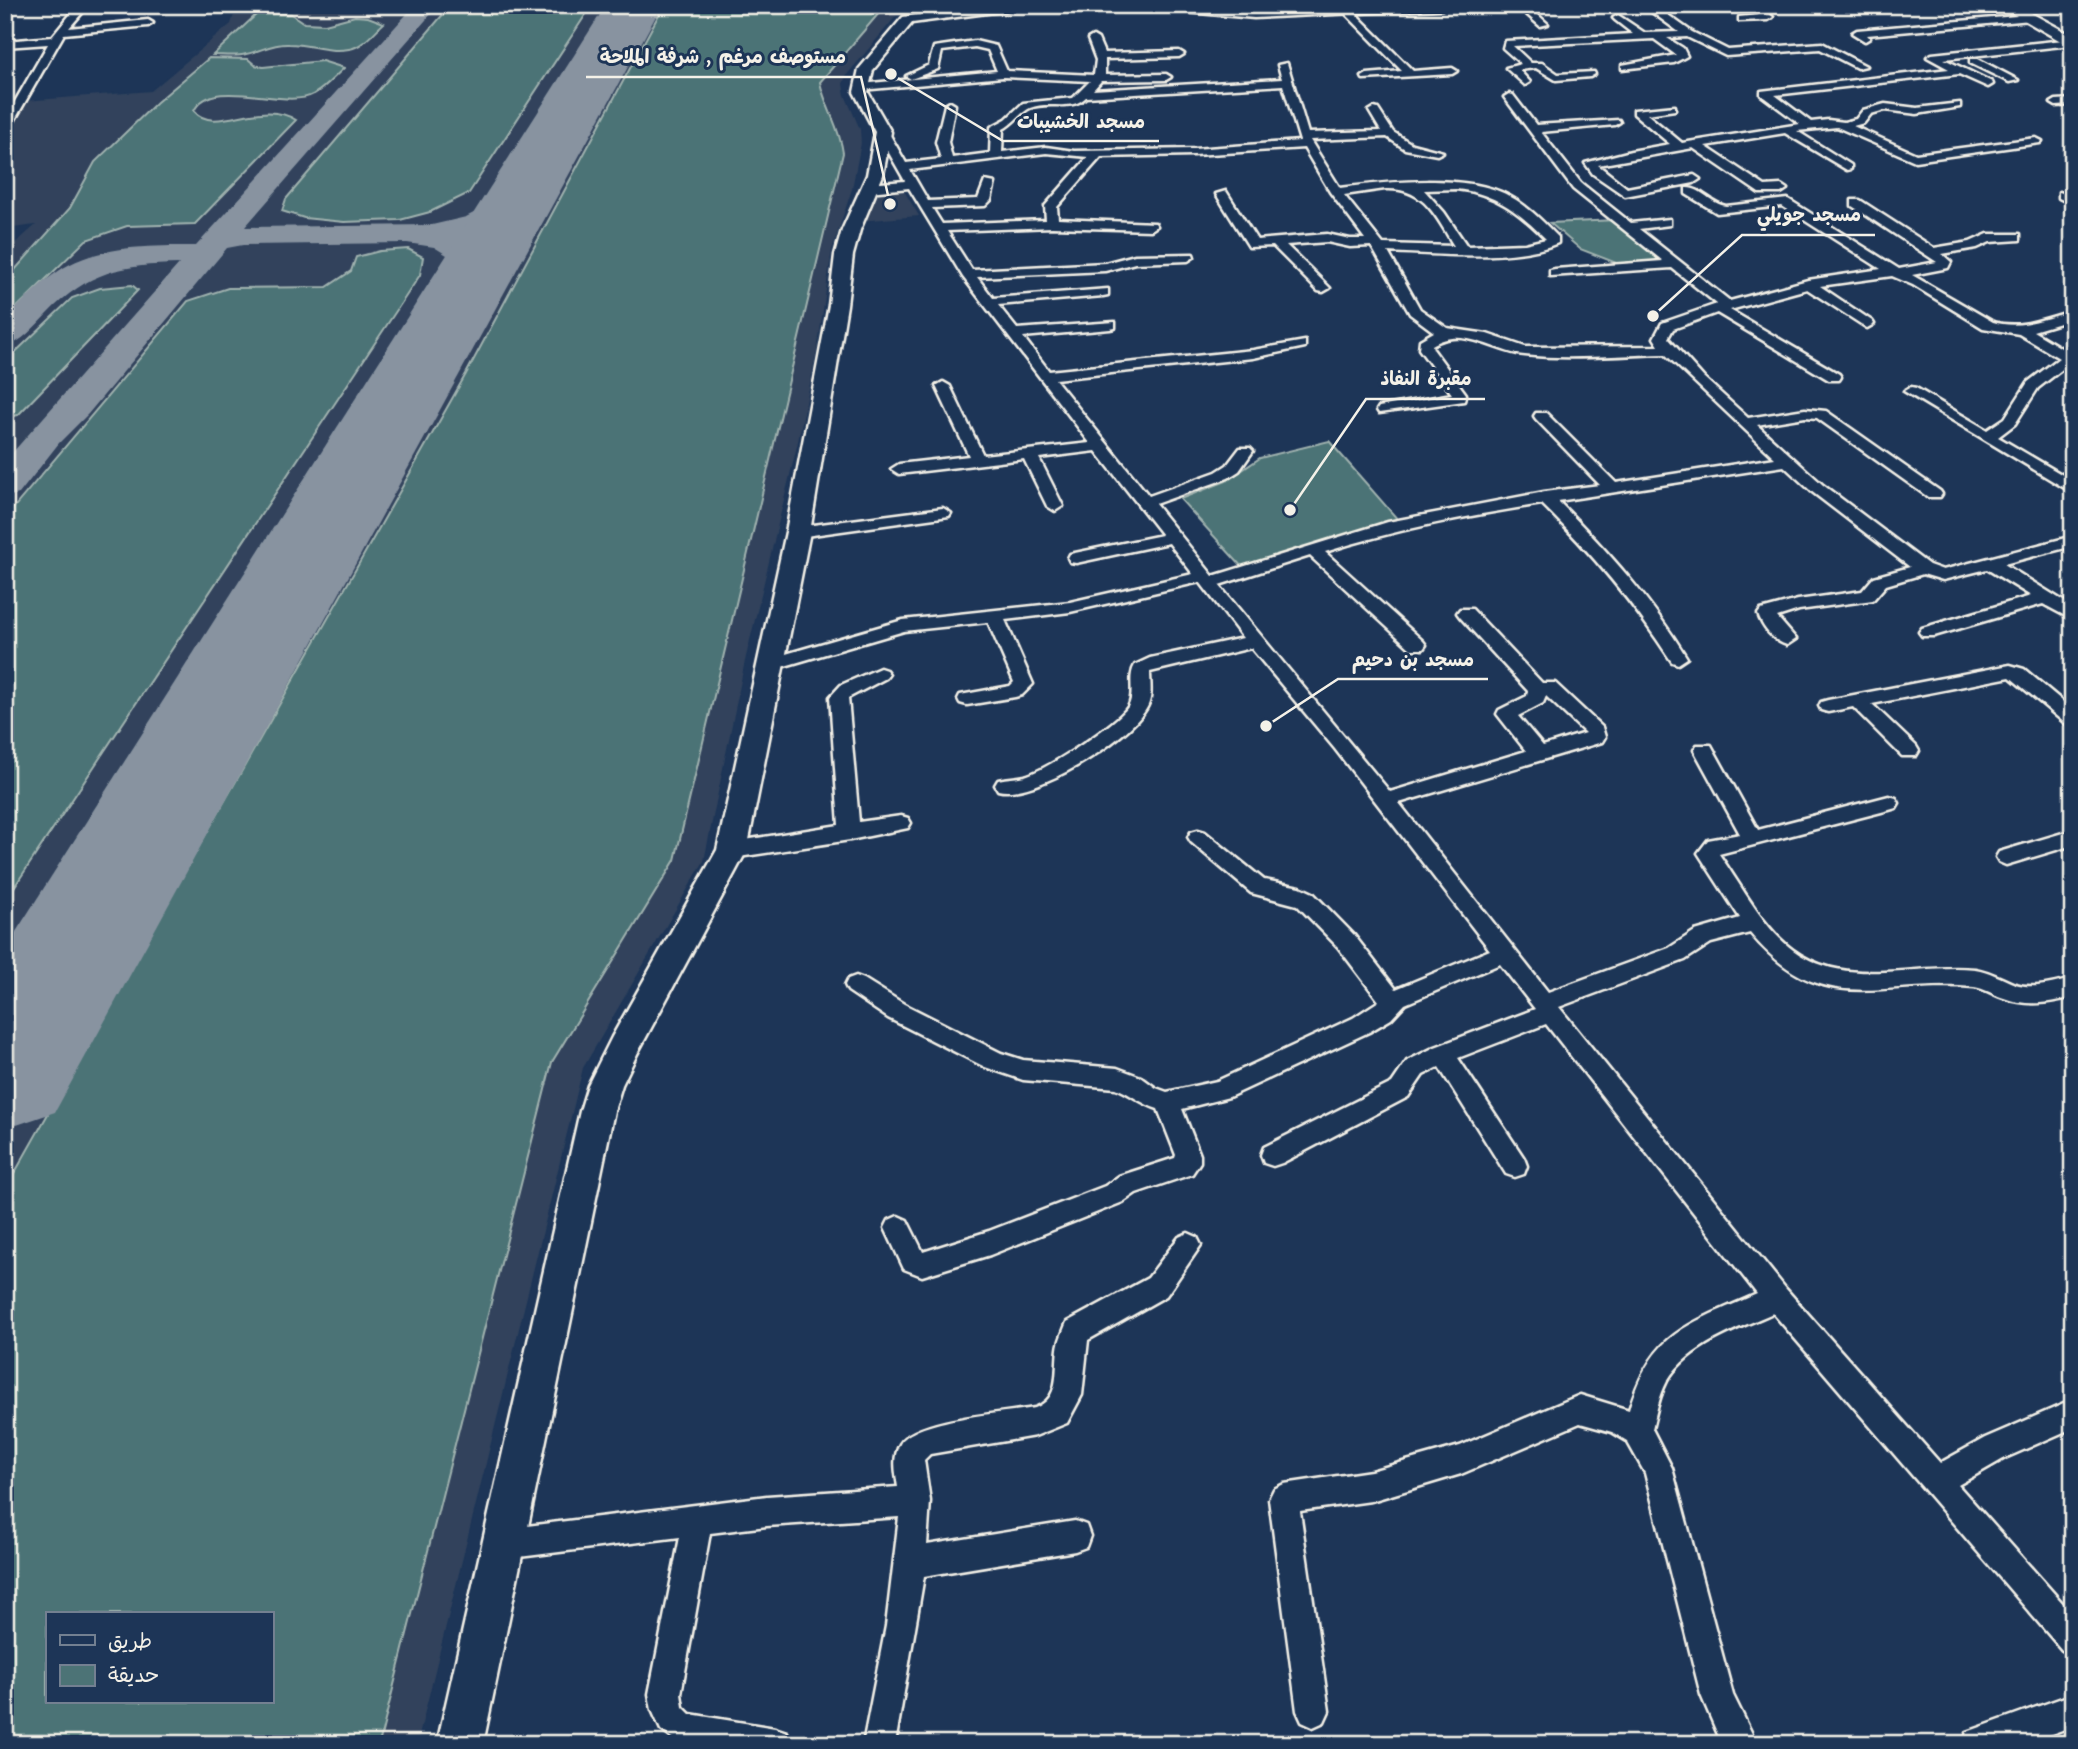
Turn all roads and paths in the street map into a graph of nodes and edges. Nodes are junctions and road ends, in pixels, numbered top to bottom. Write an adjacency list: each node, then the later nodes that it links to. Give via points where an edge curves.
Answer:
1 (84, 5): 18 (street)
2 (1017, 5): 47 (main road, via 908,20 866,69)
3 (1157, 5): 11 (main road)
4 (1442, 5): 10 (main road)
5 (1521, 5): 17 (street)
6 (1647, 5): 19 (street)
7 (1752, 5): 15 (street, via 1768,17)
8 (1824, 5): 9 (street)
9 (1853, 5)
10 (1422, 6): 12 (main road)
11 (1240, 9): 12 (main road)
12 (1347, 10): 37 (street)
13 (2021, 11): 22 (street, via 1857,33); 25 (main road)
14 (1618, 18): 21 (street)
15 (1742, 19)
16 (148, 23): 18 (street)
17 (1543, 24)
18 (63, 31): 24 (street)
19 (1689, 34): 20 (street); 32 (street, via 1726,54 1822,46)
20 (1655, 35): 21 (street); 33 (street, via 1679,50 1682,57)
21 (1642, 36): 31 (street, via 1508,43)
22 (1866, 38)
23 (1093, 39): 29 (street)
24 (56, 40): 26 (street); 59 (street)
25 (2072, 40): 27 (street)
26 (5, 44)
27 (1958, 53): 35 (street, via 1932,57); 42 (street)
28 (1179, 54): 29 (street)
29 (1101, 56): 41 (street)
30 (1283, 65): 44 (street)
31 (1528, 65): 38 (street, via 1538,65 1556,77); 45 (street, via 1511,68)
32 (1861, 66)
33 (1626, 67)
34 (1452, 71): 37 (street)
35 (1960, 71): 46 (street); 57 (street, via 1765,93)
36 (1003, 74): 41 (street); 43 (street); 43 (street, via 992,48 975,44 938,50 934,67)
37 (1410, 74): 40 (street)
38 (1590, 74)
39 (1166, 76): 41 (street)
40 (1367, 77)
41 (1100, 78): 48 (street)
42 (2013, 80)
43 (903, 82): 47 (street)
44 (1288, 82): 48 (street); 64 (street)
45 (1525, 82)
46 (1989, 83)
47 (861, 86): 62 (main road)
48 (1085, 94): 70 (street, via 1076,102 1027,105 997,128)
49 (1509, 97): 60 (street)
50 (2073, 102): 51 (street)
51 (2056, 103)
52 (950, 105): 71 (street, via 942,142)
53 (1956, 105): 58 (street, via 1917,111 1885,107 1867,111 1860,121)
54 (1671, 108): 67 (street, via 1638,112)
55 (1374, 111): 63 (street)
56 (1615, 122): 60 (street)
57 (1809, 125): 58 (street); 61 (street)
58 (1842, 126): 65 (street, via 1915,158)
59 (5, 128)
60 (1534, 129): 76 (street)
61 (1786, 130): 66 (street); 72 (street)
62 (883, 132): 73 (street); 78 (main road)
63 (1390, 134): 64 (street); 68 (street, via 1409,147)
64 (1305, 140): 69 (street, via 1194,152); 80 (street)
65 (2036, 141)
66 (1694, 143): 67 (street); 79 (street, via 1761,189)
67 (1679, 146): 74 (street, via 1591,163)
68 (1437, 152)
69 (1097, 154): 70 (street, via 1050,150); 85 (street, via 1051,206)
70 (994, 158): 71 (street)
71 (948, 163): 73 (street)
72 (1847, 167)
73 (908, 176): 78 (street); 83 (street)
74 (1608, 179): 76 (street); 97 (street, via 1625,192 1692,185 1717,209 1784,202)
75 (989, 183): 83 (street, via 981,202)
76 (1574, 183): 87 (street)
77 (1410, 187): 80 (street); 92 (street, via 1434,207); 92 (street, via 1452,183 1501,195 1525,210 1554,240 1546,246)
78 (869, 188): 134 (main road, via 844,255)
79 (1781, 189)
80 (1336, 192): 91 (street)
81 (1222, 194): 90 (street, via 1250,242)
82 (1856, 203): 93 (street)
83 (924, 205): 88 (street)
84 (1666, 222): 87 (street)
85 (1052, 223): 86 (street); 88 (street)
86 (1151, 226)
87 (1627, 227): 95 (street)
88 (939, 228): 98 (street)
89 (2016, 237): 93 (street, via 1987,238)
90 (1277, 243): 91 (street, via 1327,238); 100 (street)
91 (1378, 245): 92 (street); 108 (street, via 1415,311)
92 (1462, 249)
93 (1932, 252): 97 (street, via 1943,259 1943,265)
94 (1188, 257): 98 (street, via 1135,259 1105,267)
95 (1675, 264): 96 (street); 103 (street)
96 (1555, 273)
97 (1897, 273): 99 (street, via 1849,276); 107 (street, via 1988,325)
98 (968, 274): 102 (street)
99 (1810, 285): 103 (street); 105 (street)
100 (1323, 288)
101 (1103, 292): 102 (street)
102 (990, 302): 109 (street)
103 (1724, 307): 111 (street, via 1667,326 1661,338); 114 (street)
104 (2073, 315): 107 (street)
105 (1867, 324)
106 (1110, 325): 109 (street)
107 (2022, 330): 112 (street)
108 (1443, 332): 111 (street, via 1531,351); 117 (street, via 1425,343 1426,349 1459,398)
109 (1012, 334): 113 (street)
110 (1300, 344): 113 (street, via 1253,354)
111 (1669, 350): 119 (street)
112 (2071, 359): 120 (street, via 2034,384 2013,420)
113 (1045, 376): 121 (street)
114 (1835, 377)
115 (943, 386): 124 (street)
116 (1911, 390): 120 (street)
117 (1384, 410)
118 (1541, 416): 127 (street)
119 (1744, 422): 125 (street); 129 (street, via 1821,414)
120 (1987, 436): 128 (street)
121 (1101, 446): 123 (street); 131 (street)
122 (1245, 451): 131 (street, via 1229,472)
123 (1030, 455): 124 (street); 132 (street)
124 (978, 460): 126 (street)
125 (1786, 461): 127 (street); 140 (street)
126 (899, 469)
127 (1611, 487): 130 (street)
128 (2073, 488)
129 (1934, 494)
130 (1544, 497): 137 (street, via 1388,527); 150 (street, via 1620,573)
131 (1147, 502): 135 (street)
132 (1055, 506)
133 (943, 513): 134 (street)
134 (798, 532): 151 (main road)
135 (1175, 537): 138 (street); 141 (street)
136 (2073, 541): 139 (street)
137 (1314, 551): 141 (street); 149 (street)
138 (1076, 558)
139 (1990, 563): 140 (street, via 1943,575); 142 (street)
140 (1923, 569): 147 (street, via 1880,581 1867,596 1767,614)
141 (1208, 579): 145 (street, via 1070,607); 148 (street)
142 (2045, 598): 144 (street); 146 (street)
143 (1466, 613): 153 (street)
144 (2073, 615)
145 (994, 616): 151 (street, via 903,626); 154 (street, via 1024,684 1015,691)
146 (1928, 632)
147 (1787, 639)
148 (1255, 641): 161 (street, via 1141,669 1140,703 1129,717 1041,777); 162 (street)
149 (1417, 645)
150 (1678, 658)
151 (771, 664): 169 (main road)
152 (880, 674): 165 (street, via 839,697)
153 (1538, 690): 160 (street, via 1535,699 1506,714); 160 (street, via 1552,689 1595,732 1595,737)
154 (967, 699)
155 (1857, 700): 156 (street); 157 (street, via 2010,671); 159 (street)
156 (1828, 706)
157 (2073, 720)
158 (1704, 750): 168 (street)
159 (1909, 751)
160 (1540, 755): 162 (street)
161 (1005, 785)
162 (1385, 800): 172 (street)
163 (1889, 803): 168 (street)
164 (901, 823): 165 (street)
165 (850, 833): 169 (street)
166 (1198, 837): 175 (street, via 1258,887 1306,899 1346,941)
167 (2073, 837): 170 (street)
168 (1753, 839): 171 (street, via 1715,845 1709,853)
169 (732, 850): 190 (main road, via 605,1085)
170 (2006, 857)
171 (1755, 924): 174 (street, via 1782,956 1829,978 1859,983 1975,978 2026,995); 176 (street, via 1703,936 1677,954)
172 (1505, 953): 175 (street); 176 (street)
173 (856, 985): 178 (street, via 896,1011 993,1060 1023,1070 1117,1079)
174 (2073, 988)
175 (1392, 1001): 178 (street, via 1361,1025 1221,1090)
176 (1547, 1008): 177 (street); 183 (street)
177 (1443, 1054): 179 (street, via 1415,1068 1401,1090); 180 (street)
178 (1167, 1102): 181 (street, via 1188,1155 1183,1166 1128,1184 1114,1194 990,1243 922,1264 913,1260)
179 (1273, 1154)
180 (1515, 1166)
181 (898, 1228)
182 (1188, 1245): 187 (street, via 1157,1287 1077,1331 1068,1395 1057,1413 1035,1422 930,1440 911,1451)
183 (1777, 1298): 185 (street, via 1693,1338 1668,1357 1653,1380); 186 (street)
184 (2073, 1414): 186 (street, via 1995,1448)
185 (1637, 1431): 194 (street, via 1618,1419 1580,1409 1461,1460 1371,1486 1284,1499); 198 (street, via 1658,1468 1717,1695)
186 (1937, 1481): 192 (street)
187 (915, 1501): 188 (street); 191 (street)
188 (698, 1520): 190 (street); 196 (street, via 665,1694 667,1711 684,1729)
189 (1075, 1536): 191 (street)
190 (503, 1544): 195 (main road)
191 (911, 1561): 197 (street)
192 (2073, 1639)
193 (2073, 1710): 199 (street)
194 (1313, 1711)
195 (460, 1744)
196 (775, 1744)
197 (879, 1744)
198 (1741, 1744)
199 (1979, 1744)

